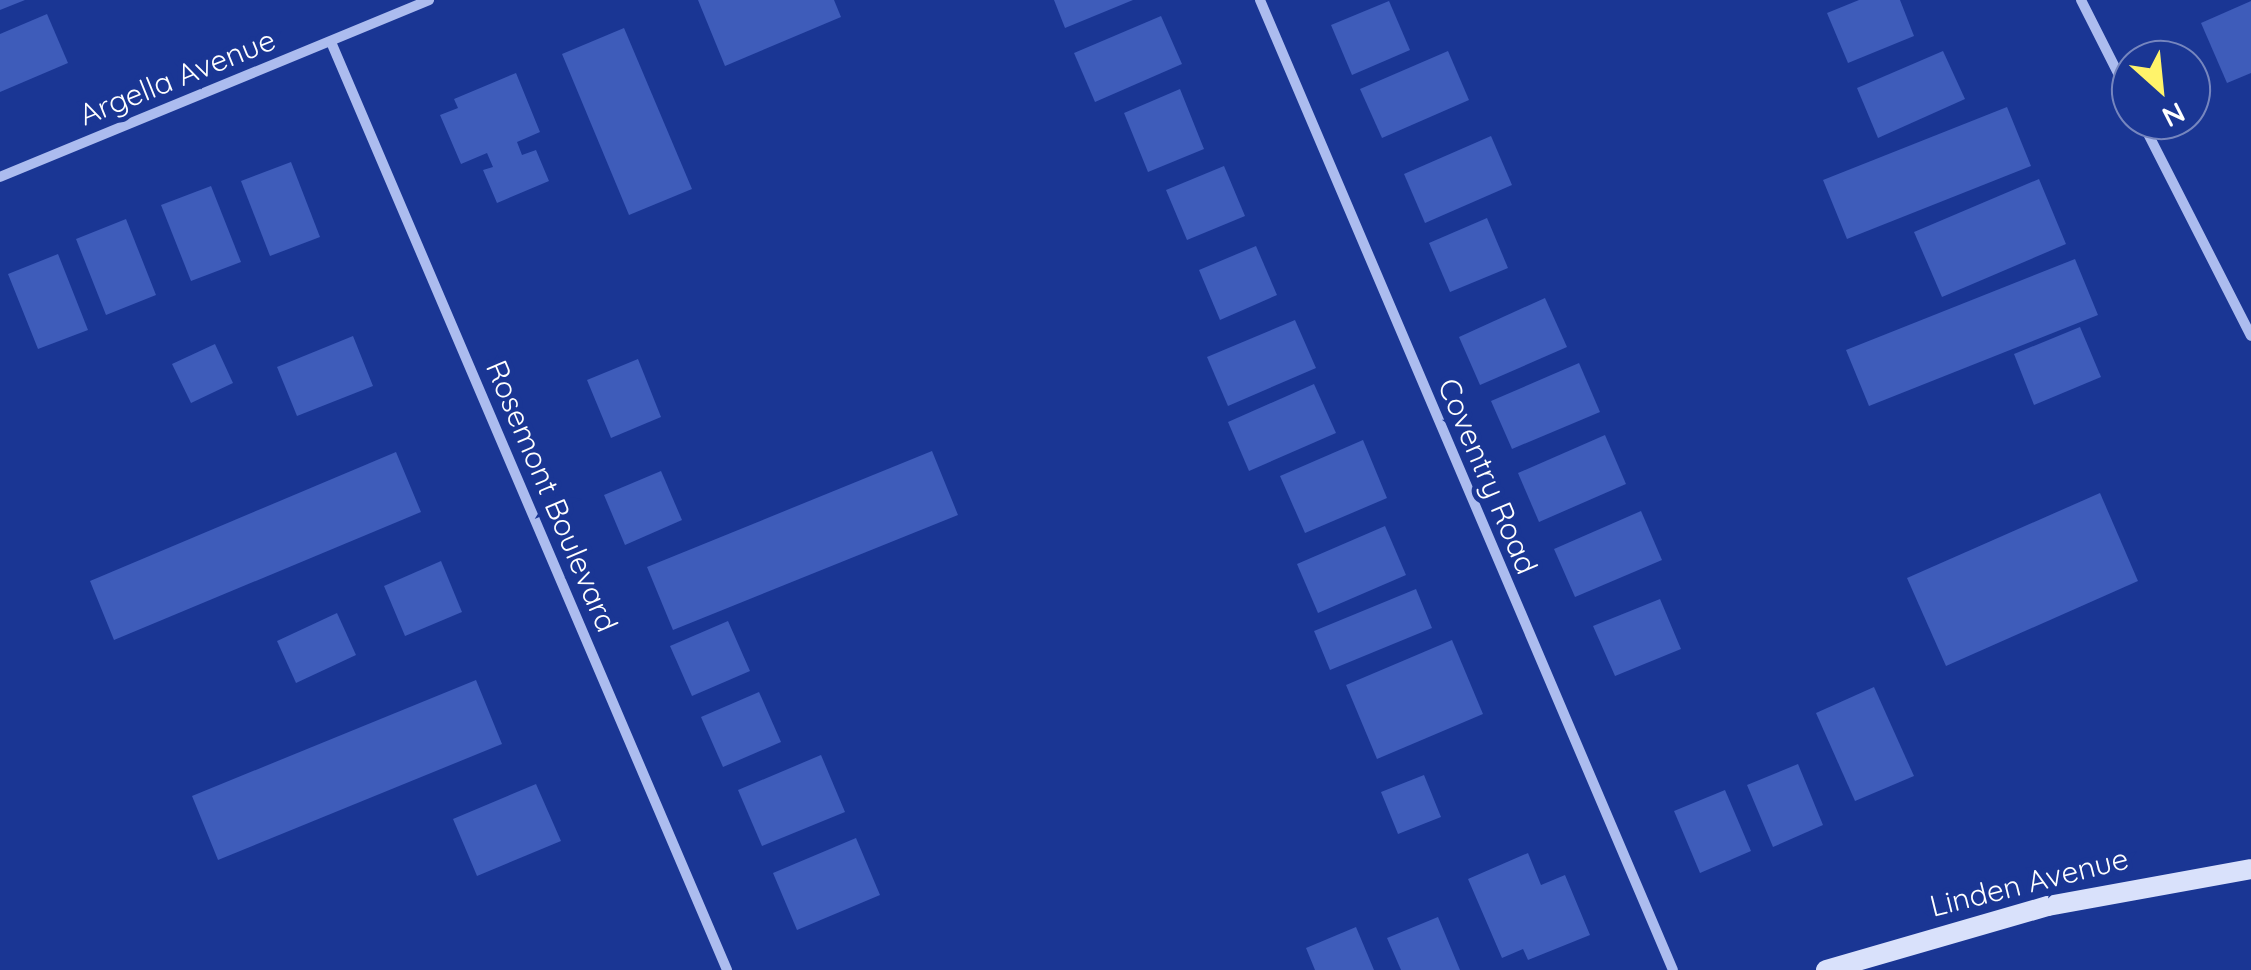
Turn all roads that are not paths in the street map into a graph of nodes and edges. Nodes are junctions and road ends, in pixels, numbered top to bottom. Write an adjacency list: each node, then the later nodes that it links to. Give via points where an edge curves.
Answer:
1 (429, 0): 4 (street, Argella Avenue)
2 (1260, 0): 11 (street, Coventry Road)
3 (2080, 0): 5 (street)
4 (331, 42): 7 (street, Argella Avenue); 10 (street, Rosemont Boulevard)
5 (2111, 61)
6 (2152, 140): 8 (street)
7 (0, 177)
8 (2251, 336)
9 (2251, 869): 12 (main road, Linden Avenue, via 2048,906)
10 (727, 970)
11 (1673, 970)
12 (1826, 970)

